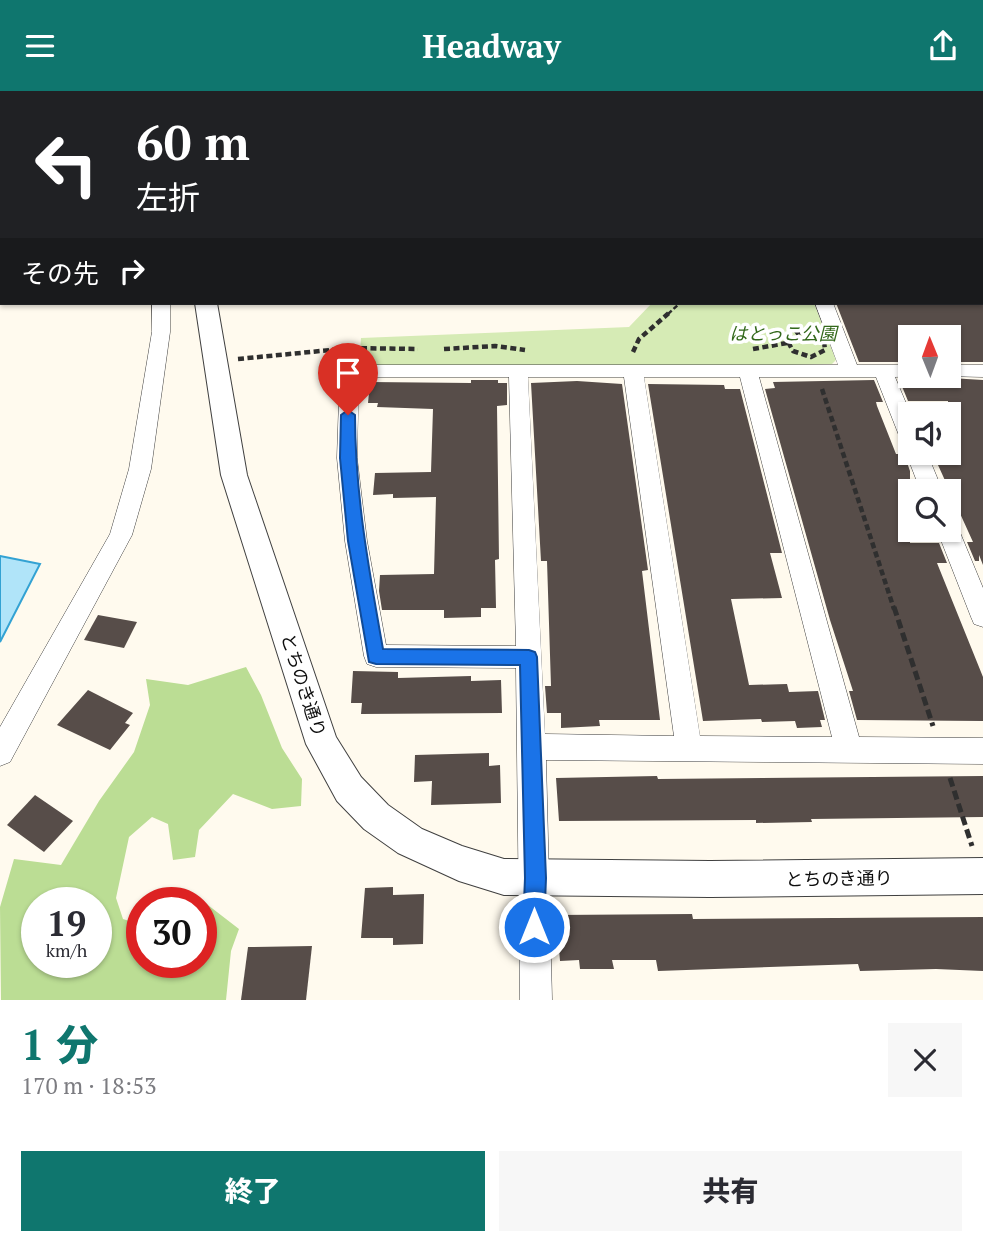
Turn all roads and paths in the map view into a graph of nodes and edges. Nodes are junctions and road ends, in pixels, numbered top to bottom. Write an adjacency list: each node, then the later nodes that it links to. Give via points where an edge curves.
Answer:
1 (161, 305): 26 (street, via 140,469 121,535)
2 (206, 305): 8 (street, とちのき通り)
3 (678, 305): 7 (path, via 639,339)
4 (825, 305): 12 (street)
5 (787, 340): 5 (path, via 793,351 804,356 819,355 826,348 810,333 793,334)
6 (343, 349): 8 (path)
7 (633, 361): 9 (street); 10 (street); 22 (street)
8 (216, 362): 28 (street, とちのき通り, via 234,475 322,744 349,789 376,817 410,841 503,877)
9 (518, 371): 20 (street); 20 (street, via 350,371 347,458 376,656)
10 (748, 371): 11 (street); 23 (street)
11 (816, 371): 12 (street); 24 (path)
12 (850, 371): 13 (street)
13 (883, 371): 14 (street); 17 (street)
14 (898, 371)
15 (961, 371): 16 (street)
16 (983, 371)
17 (898, 408)
18 (953, 542): 19 (street)
19 (983, 617)
20 (529, 657): 21 (street)
21 (532, 747): 22 (street); 28 (street)
22 (689, 749): 23 (street)
23 (849, 750): 24 (street)
24 (941, 751): 25 (street); 27 (path)
25 (983, 751)
26 (0, 753)
27 (978, 863): 28 (street, とちのき通り, via 710,880)
28 (535, 878): 29 (street)
29 (536, 1000)

